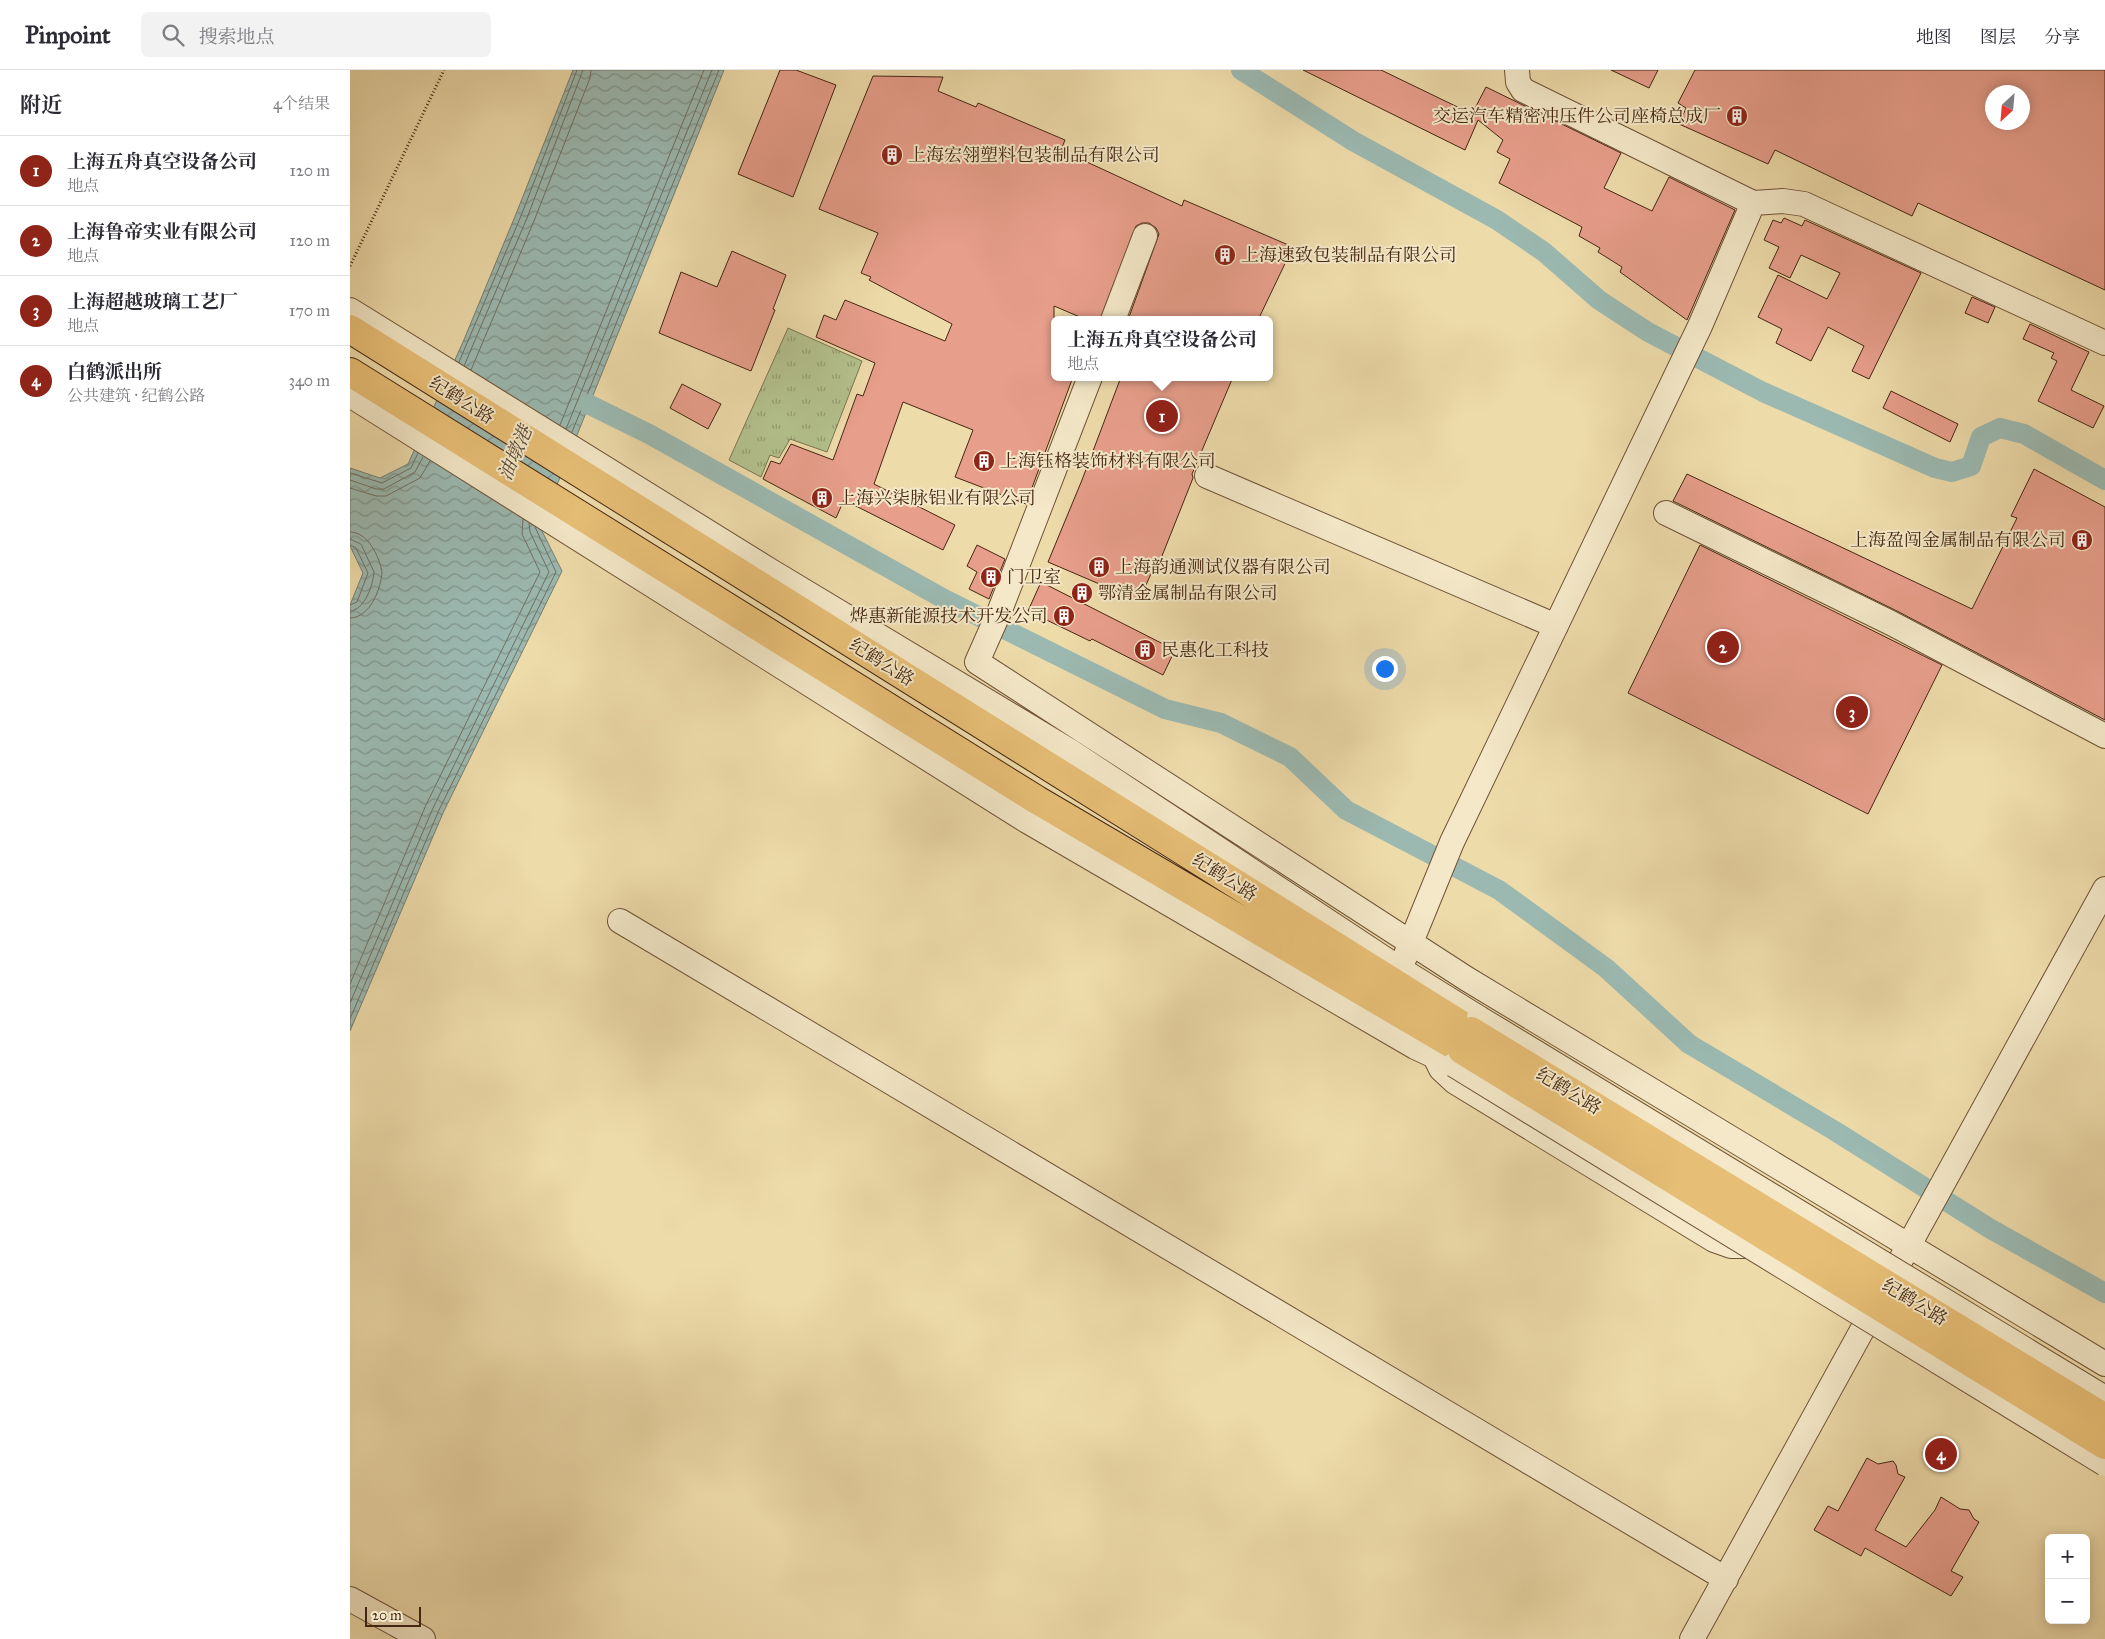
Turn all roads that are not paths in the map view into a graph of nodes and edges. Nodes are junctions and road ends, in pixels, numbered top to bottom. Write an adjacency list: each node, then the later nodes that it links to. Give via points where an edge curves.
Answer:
1 (1517, 70): 2 (street, via 1523,90)
2 (1753, 202): 7 (street, via 1783,200 1804,204); 13 (street, via 1700,326)
3 (1146, 236): 5 (street)
4 (350, 310): 15 (street, via 769,570)
5 (1115, 316)
6 (350, 329): 15 (main road, 纪鹤公路)
7 (2105, 343)
8 (350, 372): 16 (main road, 纪鹤公路)
9 (1088, 381): 19 (street, via 977,662)
10 (350, 395): 16 (street)
11 (1207, 476): 13 (street)
12 (1666, 513): 14 (street, via 1891,623)
13 (1556, 626): 19 (street, via 1434,881)
14 (2105, 736)
15 (1063, 761): 20 (main road, 纪鹤公路)
16 (1032, 810): 21 (main road, 纪鹤公路)
17 (2105, 889): 23 (street)
18 (620, 920): 29 (street)
19 (1411, 943): 20 (street); 22 (street)
20 (1396, 976): 21 (main road, 纪鹤公路)
21 (1460, 1044): 22 (street, via 1441,1070 1455,1082 1714,1240 1746,1248 1758,1244); 25 (street, bridge); 26 (main road, 纪鹤公路, bridge); 27 (main road, 纪鹤公路, bridge); 28 (street, bridge)
22 (1804, 1182): 23 (street)
23 (1910, 1246): 24 (street); 29 (street)
24 (2105, 1364)
25 (2105, 1398)
26 (2105, 1418)
27 (2105, 1445)
28 (2105, 1464)
29 (1726, 1579): 32 (street)
30 (350, 1599): 31 (street)
31 (423, 1639)
32 (1692, 1639)

